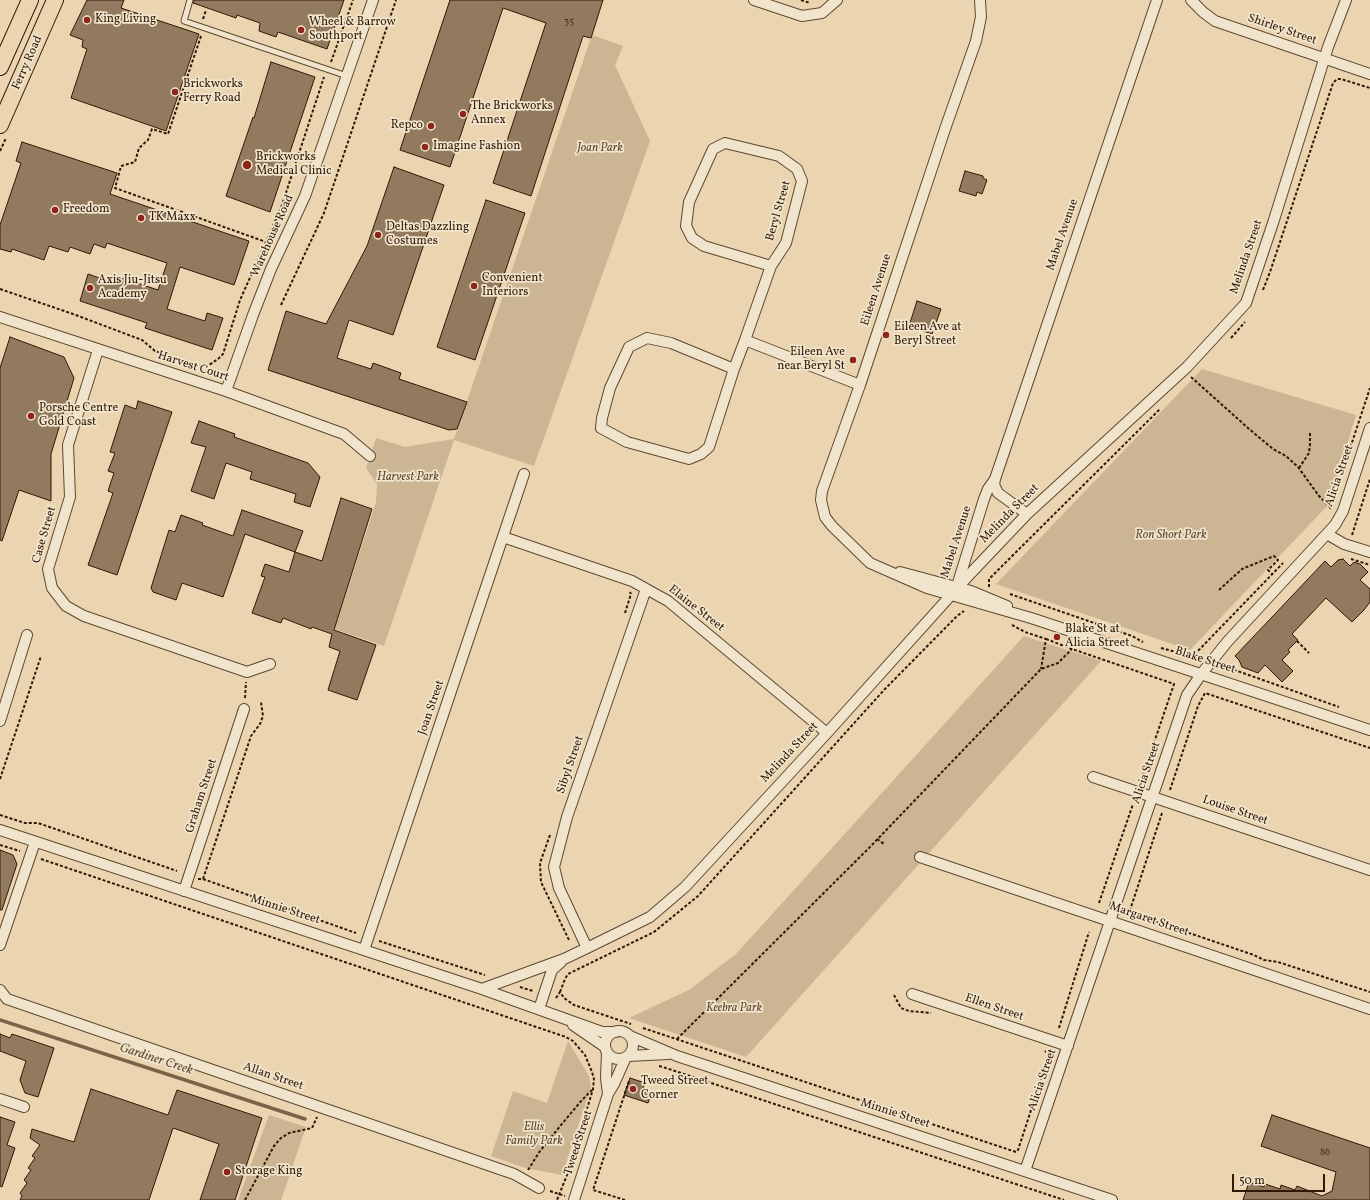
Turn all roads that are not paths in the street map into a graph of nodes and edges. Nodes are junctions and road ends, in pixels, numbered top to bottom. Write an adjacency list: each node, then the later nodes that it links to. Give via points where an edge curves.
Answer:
1 (30, 0): 12 (main road, Ferry Road)
2 (56, 0): 15 (main road, Ferry Road)
3 (190, 0): 14 (lane, via 184,21)
4 (373, 0): 14 (street, Warehouse Road)
5 (754, 0): 6 (street, via 802,16 822,13)
6 (837, 0)
7 (980, 0): 21 (street, Eileen Avenue, via 981,16 976,41)
8 (1157, 0): 27 (street, Mabel Avenue)
9 (1191, 0): 11 (street, Shirley Street, via 1215,20)
10 (1346, 0): 11 (street, Melinda Street)
11 (1324, 59): 13 (street, Shirley Street); 28 (street, Melinda Street, via 1246,303 1187,367)
12 (0, 67)
13 (1370, 74)
14 (346, 76): 22 (street, Warehouse Road, via 305,196 271,268)
15 (0, 125)
16 (771, 266): 16 (street, Beryl Street, via 786,243 802,181 800,175 797,169 779,156 725,143 713,150 689,202 686,226 692,238 704,246); 18 (street, Beryl Street)
17 (0, 317): 19 (street, Harvest Court)
18 (745, 340): 20 (street, Beryl Street); 21 (street)
19 (98, 350): 22 (street, Harvest Court); 36 (street, Case Street, via 68,445 70,497 48,569 52,588 66,606 84,616 247,672)
20 (734, 369): 20 (street, via 709,447 701,454 689,459 628,442 601,428 610,388 629,347 647,338 671,343)
21 (860, 385): 32 (street, Eileen Avenue, via 821,500 825,517 832,526 870,562)
22 (226, 392): 25 (street, Harvest Court, via 344,434)
23 (1370, 428): 24 (street, Alicia Street)
24 (1368, 441): 29 (street, Alicia Street, via 1343,511)
25 (370, 456)
26 (524, 474): 30 (street, Joan Street)
27 (995, 479): 28 (street, via 994,485 998,493); 34 (street, Mabel Avenue, via 984,499)
28 (1027, 514): 34 (street, Melinda Street)
29 (1327, 534): 31 (street, via 1344,544); 37 (street, Alicia Street, via 1228,641)
30 (503, 537): 33 (street, Elaine Street, via 632,581); 52 (street, Joan Street)
31 (1370, 552)
32 (879, 567): 34 (street, Blake Street, via 927,588)
33 (646, 589): 41 (street, Elaine Street, via 668,601); 51 (street, Sibyl Street, via 567,817 554,867 559,888)
34 (955, 590): 37 (street, Blake Street, via 979,594 1031,618); 41 (street, Melinda Street)
35 (27, 635): 39 (street)
36 (270, 664)
37 (1202, 674): 40 (street, Blake Street); 43 (street, Alicia Street, via 1187,696)
38 (244, 709): 48 (street, Graham Street)
39 (0, 721)
40 (1370, 730)
41 (827, 733): 51 (street, Melinda Street, via 685,887 650,917)
42 (1093, 777): 43 (street, Louise Street)
43 (1152, 797): 47 (street, Louise Street); 49 (street, Alicia Street)
44 (0, 830): 45 (street, Minnie Street)
45 (35, 842): 48 (street, Minnie Street); 50 (street)
46 (920, 857): 49 (street, Margaret Street)
47 (1370, 870)
48 (184, 891): 52 (street, Minnie Street)
49 (1110, 921): 58 (street, Margaret Street); 62 (street, Alicia Street)
50 (0, 945)
51 (587, 948): 53 (street, Melinda Street)
52 (364, 950): 54 (street, Minnie Street)
53 (564, 960): 54 (street, Melinda Street); 57 (street, Melinda Street, via 552,970)
54 (482, 989): 57 (street, Minnie Street)
55 (0, 990): 70 (street, Allan Street, via 7,999 506,1171)
56 (912, 994): 62 (street, Ellen Street)
57 (539, 1009): 59 (street, Minnie Street)
58 (1370, 1009)
59 (561, 1017): 60 (street, Minnie Street, via 603,1032); 63 (street, Minnie Street)
60 (616, 1032): 61 (street, via 624,1032); 63 (street, via 609,1036)
61 (630, 1036): 64 (street, Minnie Street); 65 (street, via 633,1047)
62 (1068, 1046): 69 (street, Alicia Street)
63 (606, 1050): 65 (street, via 609,1055 619,1059); 66 (street, Tweed Street)
64 (670, 1054): 65 (street, Minnie Street); 69 (street, Minnie Street)
65 (627, 1057): 66 (street, Tweed Street)
66 (608, 1094): 71 (street, Tweed Street)
67 (0, 1099): 68 (street)
68 (24, 1107)
69 (1025, 1171): 72 (street, Minnie Street)
70 (539, 1188)
71 (575, 1200)
72 (1112, 1200)

